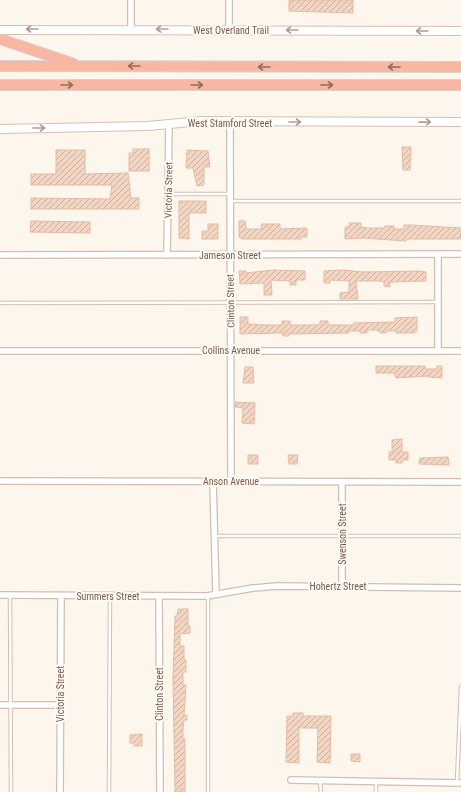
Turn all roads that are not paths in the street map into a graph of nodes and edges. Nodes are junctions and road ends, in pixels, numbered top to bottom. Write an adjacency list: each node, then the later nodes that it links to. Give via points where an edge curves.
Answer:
1 (132, 0): 3 (street)
2 (229, 0): 4 (street)
3 (132, 29): 4 (main road, West Overland Trail, one-way to 3); 5 (main road, West Overland Trail, one-way to 5)
4 (228, 29): 6 (main road, West Overland Trail, one-way to 4)
5 (0, 30)
6 (461, 32)
7 (0, 39): 9 (highway)
8 (0, 66): 9 (highway)
9 (79, 66): 10 (highway, one-way to 9)
10 (461, 67)
11 (461, 85): 12 (highway, one-way to 11)
12 (3, 86)
13 (461, 120): 14 (main road, West Stamford Street, one-way to 13)
14 (230, 122): 15 (main road, West Stamford Street); 18 (street, Clinton Street)
15 (169, 124): 16 (main road, West Stamford Street, one-way to 15); 17 (street, Victoria Street)
16 (0, 129)
17 (168, 194): 18 (lane); 25 (street, Victoria Street)
18 (229, 194): 19 (street, Clinton Street)
19 (229, 201): 20 (lane); 21 (street, Clinton Street)
20 (461, 201)
21 (230, 254): 22 (street, Jameson Street); 25 (street, Jameson Street); 28 (street, Clinton Street)
22 (438, 254): 23 (street, Jameson Street); 26 (street)
23 (461, 254)
24 (0, 255): 25 (street, Jameson Street)
25 (167, 255)
26 (438, 302): 28 (lane); 31 (street)
27 (0, 303): 28 (lane)
28 (230, 303): 29 (street, Clinton Street)
29 (231, 350): 30 (street, Collins Avenue); 31 (street, Collins Avenue); 34 (street, Clinton Street)
30 (0, 351)
31 (438, 351): 32 (street, Collins Avenue)
32 (461, 351)
33 (0, 481): 35 (street, Anson Avenue)
34 (231, 481): 35 (street, Anson Avenue); 36 (street, Anson Avenue)
35 (213, 482): 38 (street)
36 (342, 482): 37 (street, Anson Avenue); 39 (street, Swenson Street)
37 (461, 482)
38 (214, 536): 39 (lane); 43 (street)
39 (342, 536): 40 (lane); 41 (street, Swenson Street)
40 (461, 536)
41 (342, 586): 42 (street, Hohertz Street); 43 (street, Hohertz Street, via 253,588)
42 (461, 588)
43 (216, 594): 45 (street, Summers Street)
44 (10, 595): 46 (street, Summers Street); 47 (street, Summers Street); 52 (lane)
45 (208, 595): 49 (street, Summers Street); 62 (lane)
46 (0, 596)
47 (60, 596): 48 (street, Summers Street); 53 (street, Victoria Street)
48 (110, 596): 49 (street, Summers Street); 60 (lane)
49 (159, 596): 61 (street, Clinton Street)
50 (461, 687): 57 (lane)
51 (0, 705): 52 (street)
52 (11, 705): 53 (street); 58 (lane)
53 (60, 705): 59 (street, Victoria Street)
54 (291, 780): 55 (street)
55 (320, 780): 56 (street); 63 (lane)
56 (376, 781): 57 (street); 64 (lane)
57 (459, 783)
58 (11, 792)
59 (60, 792)
60 (109, 792)
61 (160, 792)
62 (208, 792)
63 (321, 792)
64 (376, 792)

